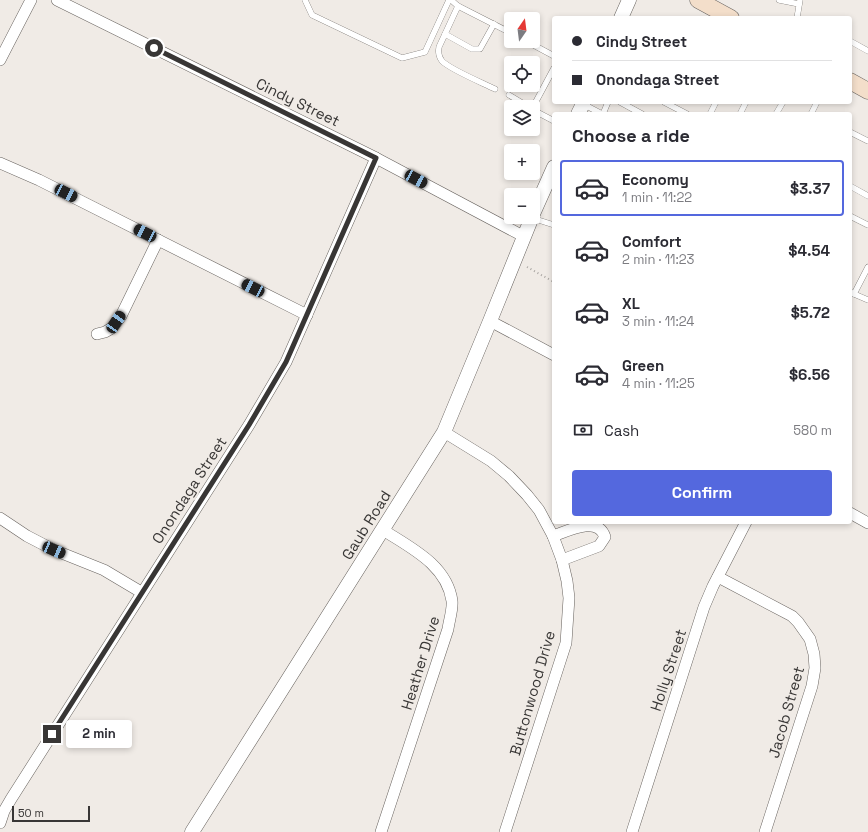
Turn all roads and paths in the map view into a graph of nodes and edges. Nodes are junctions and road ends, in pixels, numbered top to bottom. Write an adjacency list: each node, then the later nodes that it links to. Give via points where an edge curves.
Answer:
1 (31, 0): 20 (street)
2 (57, 0): 38 (street, Cindy Street)
3 (305, 0): 4 (lane, via 312,14 402,58 425,52)
4 (450, 0): 9 (lane)
5 (629, 0): 10 (street)
6 (698, 0): 11 (main road)
7 (779, 0): 8 (lane)
8 (800, 2): 12 (lane)
9 (458, 6): 13 (lane); 15 (lane)
10 (622, 16)
11 (727, 16)
12 (797, 16)
13 (494, 24): 14 (lane); 15 (lane, via 480,49 472,49)
14 (504, 29)
15 (445, 34): 23 (lane, via 438,52 442,61 447,66)
16 (852, 42): 18 (lane)
17 (539, 48): 19 (lane)
18 (868, 50)
19 (552, 55)
20 (0, 60)
21 (552, 72): 27 (lane)
22 (852, 82): 24 (main road)
23 (495, 88)
24 (868, 91)
25 (509, 96): 26 (lane)
26 (516, 100)
27 (537, 100)
28 (624, 104): 33 (lane)
29 (668, 104): 34 (lane)
30 (581, 107): 32 (lane)
31 (540, 112): 35 (lane)
32 (596, 112)
33 (638, 112)
34 (683, 112)
35 (552, 120)
36 (852, 133): 37 (lane)
37 (868, 141)
38 (376, 158): 49 (street, Cindy Street); 56 (street, Onondaga Street)
39 (0, 163): 50 (street)
40 (552, 171): 43 (street)
41 (852, 187): 42 (lane)
42 (868, 196)
43 (540, 198)
44 (852, 217): 48 (lane)
45 (540, 220): 47 (lane)
46 (529, 224): 49 (street, Gaub Road)
47 (552, 224)
48 (868, 225)
49 (524, 236): 57 (street, Gaub Road)
50 (158, 240): 56 (street); 58 (street, via 120,316 112,328)
51 (527, 267): 53 (path)
52 (868, 267): 54 (lane)
53 (552, 281)
54 (852, 293): 55 (lane)
55 (868, 300)
56 (307, 315): 69 (street, Onondaga Street, via 286,362 249,425)
57 (490, 321): 59 (street); 60 (street, Gaub Road)
58 (97, 334)
59 (552, 354)
60 (444, 432): 65 (street, Gaub Road); 66 (street, Buttonwood Drive, via 491,461 509,476 539,510)
61 (852, 514): 63 (street)
62 (0, 518): 69 (street, via 32,539 104,570)
63 (868, 523)
64 (745, 524): 68 (street, Holly Street)
65 (383, 530): 71 (street, Gaub Road); 72 (street, Heather Drive, via 432,563 446,580 452,602 448,629)
66 (553, 536): 67 (street, Buttonwood Drive); 67 (street, via 592,525 603,531 605,537 599,546)
67 (562, 560): 73 (street, Buttonwood Drive, via 569,598 566,643)
68 (718, 577): 74 (street, Holly Street, via 704,607); 75 (street, Jacob Street, via 792,616 806,633 814,654 814,680)
69 (141, 592): 70 (street, Onondaga Street, via 11,799)
70 (0, 823)
71 (192, 832)
72 (382, 832)
73 (505, 832)
74 (632, 832)
75 (765, 832)

